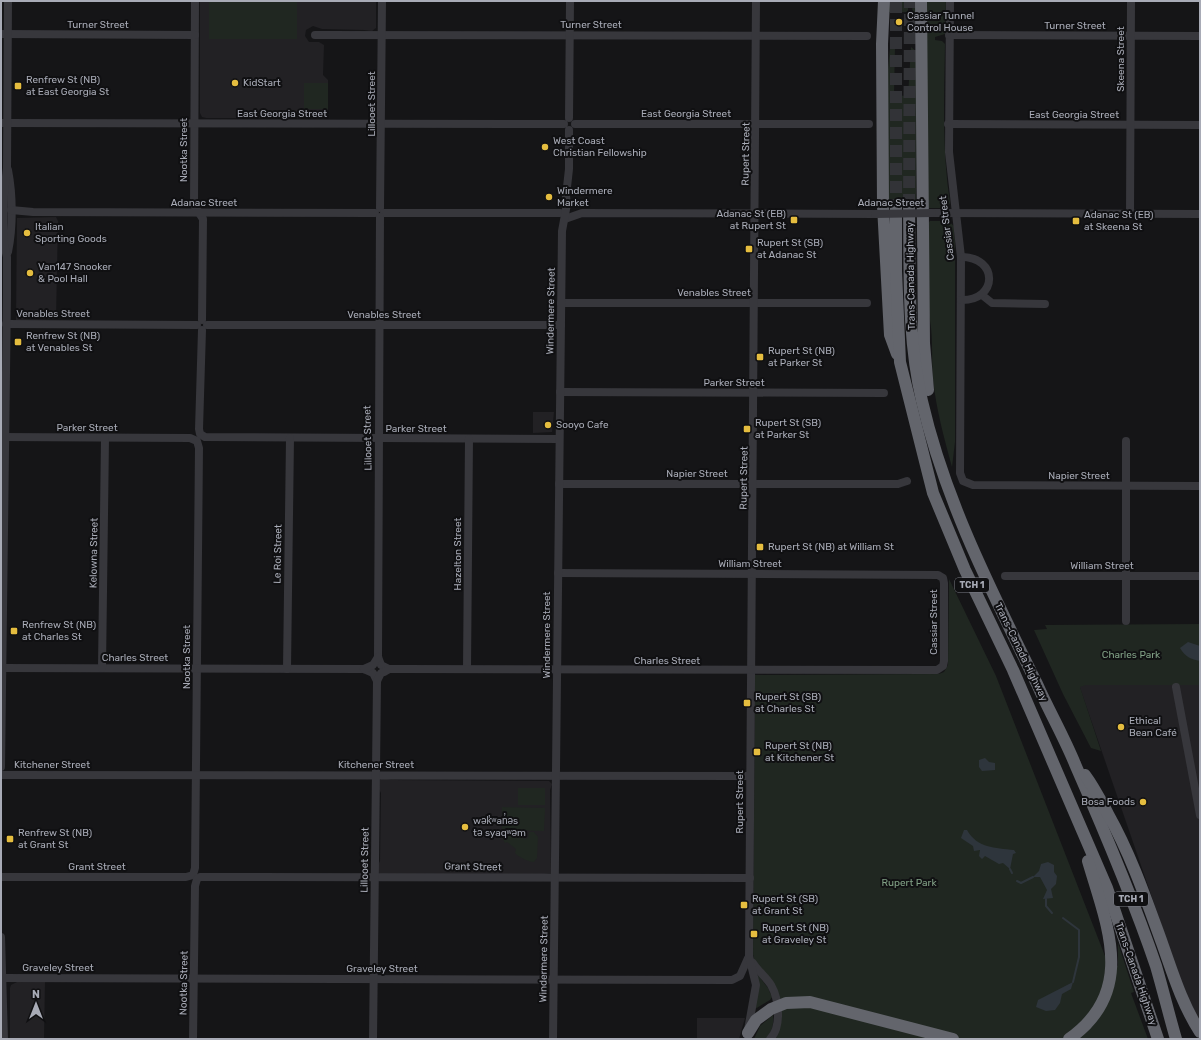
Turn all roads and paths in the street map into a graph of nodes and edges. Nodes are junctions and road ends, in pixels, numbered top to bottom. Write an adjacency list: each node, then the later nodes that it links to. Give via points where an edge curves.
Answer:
1 (8, 1): 10 (street)
2 (195, 1): 11 (street, Nootka Street)
3 (382, 1): 13 (street, Lillooet Street)
4 (570, 1): 14 (street, Windermere Street)
5 (756, 1): 16 (street, Rupert Street)
6 (884, 1): 54 (highway, via 884,230 890,335)
7 (921, 1): 65 (highway, via 924,343)
8 (950, 1): 15 (street, Cassiar Street)
9 (1131, 1): 18 (street, Skeena Street)
10 (5, 34): 11 (street, Turner Street); 20 (street)
11 (195, 35): 21 (street, Nootka Street)
12 (315, 35): 13 (street, Turner Street)
13 (382, 35): 14 (street, Turner Street); 22 (street, Lillooet Street)
14 (570, 35): 16 (street, Turner Street); 23 (street, Windermere Street)
15 (950, 35): 18 (street, Turner Street); 26 (street, Cassiar Street)
16 (756, 36): 17 (street, Turner Street); 24 (street, Rupert Street)
17 (867, 36)
18 (1131, 36): 19 (street, Turner Street); 27 (street, Skeena Street)
19 (1200, 36)
20 (4, 123): 21 (street, East Georgia Street); 33 (street, via 7,168 4,183)
21 (195, 124): 22 (street, East Georgia Street); 34 (street, Nootka Street, via 194,206)
22 (382, 124): 23 (street, East Georgia Street); 35 (street, Lillooet Street)
23 (569, 124): 24 (street, East Georgia Street); 29 (street, Windermere Street)
24 (756, 124): 25 (street, East Georgia Street); 37 (street, Rupert Street)
25 (869, 124)
26 (948, 124): 27 (street, East Georgia Street); 38 (street, Cassiar Street, via 949,165)
27 (1130, 125): 28 (street, East Georgia Street); 39 (street, Skeena Street)
28 (1200, 125)
29 (566, 196): 30 (street, Windermere Street); 41 (street, Windermere Street, via 562,200)
30 (567, 206): 36 (street, Adanac Street); 41 (street, Windermere Street)
31 (896, 206): 54 (highway, Trans-Canada Highway / TCH 1)
32 (909, 206): 65 (highway, Trans-Canada Highway / TCH 1, via 912,330 922,400)
33 (5, 212): 34 (street, Adanac Street); 45 (street, via 10,239)
34 (199, 213): 35 (street, Adanac Street); 51 (street, Nootka Street, via 202,219)
35 (380, 213): 41 (street, Adanac Street); 52 (street, Lillooet Street)
36 (582, 213): 37 (street, Adanac Street); 41 (street, Adanac Street)
37 (756, 213): 38 (street, Adanac Street, bridge); 47 (street, Rupert Street)
38 (956, 213): 39 (street, Adanac Street); 42 (street, Cassiar Street)
39 (1130, 214): 40 (street, Adanac Street)
40 (1200, 214)
41 (563, 216): 46 (street, Windermere Street)
42 (962, 257): 43 (street, via 974,258 986,266 990,280); 44 (street, Cassiar Street)
43 (982, 295): 44 (street, via 975,299); 49 (street, via 992,303)
44 (961, 300): 67 (street, Cassiar Street)
45 (4, 302): 50 (street)
46 (561, 303): 47 (street, Venables Street); 53 (street, Windermere Street)
47 (754, 303): 48 (street, Venables Street); 56 (street, Rupert Street)
48 (867, 303)
49 (1044, 304)
50 (6, 324): 51 (street, Venables Street); 58 (street)
51 (202, 325): 52 (street, Venables Street); 60 (street, Nootka Street)
52 (378, 325): 53 (street, Venables Street); 62 (street, Lillooet Street)
53 (561, 326): 55 (street, Windermere Street)
54 (900, 362): 98 (highway, Trans-Canada Highway / TCH 1, via 933,493)
55 (560, 392): 56 (street, Parker Street); 64 (street, Windermere Street)
56 (754, 393): 57 (street, Parker Street); 70 (street, Rupert Street)
57 (884, 393)
58 (3, 437): 59 (street, Parker Street); 73 (street)
59 (105, 438): 60 (street, Parker Street); 84 (street, Kelowna Street)
60 (199, 438): 61 (street, Parker Street); 85 (street, Nootka Street)
61 (290, 438): 62 (street, Parker Street); 86 (street, Le Roi Street)
62 (378, 439): 63 (street, Parker Street); 82 (street, Lillooet Street)
63 (469, 439): 64 (street, Parker Street); 87 (street, Hazelton Street)
64 (559, 439): 69 (street, Windermere Street)
65 (932, 439): 91 (highway, Trans-Canada Highway / TCH 1, via 957,514)
66 (1126, 441): 71 (street)
67 (962, 478): 71 (street, Napier Street, via 966,484 973,485)
68 (907, 481): 70 (street, Napier Street, via 898,484)
69 (559, 484): 70 (street, Napier Street); 74 (street, Windermere Street)
70 (753, 484): 75 (street, Rupert Street)
71 (1126, 486): 72 (street, Napier Street); 77 (street)
72 (1200, 486)
73 (3, 566): 83 (street)
74 (558, 573): 75 (street, William Street); 88 (street, Windermere Street)
75 (753, 574): 79 (street, William Street, via 936,574); 89 (street, Rupert Street)
76 (1005, 576): 77 (street, William Street)
77 (1126, 576): 78 (street, William Street); 80 (street)
78 (1200, 576)
79 (942, 577): 81 (street, Cassiar Street)
80 (1126, 621)
81 (943, 666): 89 (street, Charles Street, via 937,670)
82 (377, 667): 86 (street, Charles Street); 87 (street, Charles Street); 95 (street, Lillooet Street)
83 (2, 668): 84 (street, Charles Street); 92 (street)
84 (102, 668): 85 (street, Charles Street)
85 (197, 669): 86 (street, Charles Street); 94 (street, Nootka Street)
86 (287, 669)
87 (467, 669): 88 (street, Charles Street)
88 (557, 670): 89 (street, Charles Street); 96 (street, Windermere Street)
89 (752, 671): 97 (street, Rupert Street)
90 (1176, 688): 99 (street)
91 (1075, 763): 112 (highway, via 1091,783 1117,831 1141,885 1179,990); 122 (highway, Trans-Canada Highway / TCH 1, via 1156,966)
92 (1, 767)
93 (1, 775): 94 (street, Kitchener Street)
94 (196, 775): 95 (street, Kitchener Street); 101 (street, Nootka Street)
95 (376, 775): 96 (street, Kitchener Street); 102 (street, Lillooet Street)
96 (556, 776): 97 (street, Kitchener Street); 103 (street, Windermere Street)
97 (750, 776): 104 (street, Rupert Street)
98 (1068, 799): 120 (highway, via 1104,912 1113,960 1109,985 1101,1005 1087,1024); 121 (highway, Trans-Canada Highway / TCH 1, via 1107,888)
99 (1200, 815)
100 (1, 877): 101 (street, Grant Street)
101 (195, 877): 102 (street, Grant Street); 108 (street, Nootka Street)
102 (375, 878): 103 (street, Grant Street); 109 (street, Lillooet Street)
103 (555, 878): 104 (street, Grant Street); 110 (street, Windermere Street)
104 (750, 878): 106 (street, Rupert Street)
105 (1, 937): 107 (street)
106 (749, 956): 110 (street, Graveley Street, via 743,972 737,979 732,980); 111 (street, via 771,986); 113 (street, Rupert Street, via 756,985)
107 (2, 978): 108 (street, Graveley Street); 114 (street)
108 (194, 978): 109 (street, Graveley Street); 115 (street, Nootka Street)
109 (374, 979): 110 (street, Graveley Street); 116 (street, Lillooet Street)
110 (554, 979): 117 (street, Windermere Street)
111 (777, 1006): 113 (highway, via 762,1014); 118 (street, via 776,1029); 119 (highway, via 810,1002)
112 (1200, 1032)
113 (748, 1033)
114 (4, 1039)
115 (193, 1039)
116 (373, 1039)
117 (554, 1039)
118 (770, 1039)
119 (952, 1039)
120 (1069, 1039)
121 (1158, 1039)
122 (1176, 1039)

